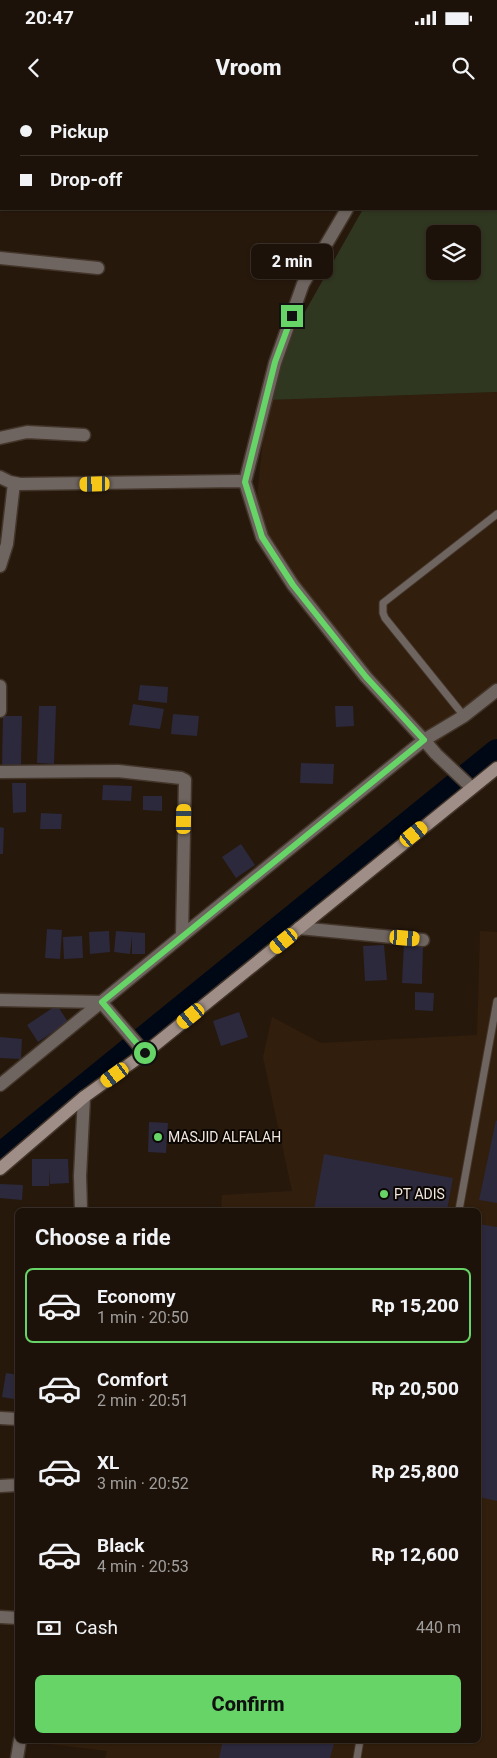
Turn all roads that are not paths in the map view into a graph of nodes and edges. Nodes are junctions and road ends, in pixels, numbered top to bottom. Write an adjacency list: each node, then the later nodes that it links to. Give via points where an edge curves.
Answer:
1 (346, 210): 7 (street, via 302,284)
2 (0, 258): 3 (street)
3 (98, 268)
4 (84, 435): 5 (street, via 27,432)
5 (0, 438)
6 (0, 477): 8 (street)
7 (236, 482): 8 (street); 15 (street, via 262,537 293,585 366,677)
8 (14, 483): 10 (street, via 7,544)
9 (497, 514): 14 (lane, via 383,602 385,618)
10 (0, 566)
11 (0, 686): 13 (street)
12 (497, 690): 14 (street)
13 (0, 711)
14 (464, 716): 15 (street)
15 (424, 740): 18 (street); 20 (street)
16 (497, 768): 18 (street)
17 (0, 772): 20 (street, via 118,771 185,780)
18 (471, 786): 19 (street)
19 (299, 928): 21 (street); 25 (street)
20 (182, 936): 24 (street)
21 (423, 940)
22 (0, 1000): 24 (street)
23 (497, 1001): 30 (lane)
24 (102, 1002): 25 (street); 26 (street)
25 (142, 1049): 27 (street)
26 (0, 1085)
27 (84, 1097): 28 (street); 29 (street)
28 (0, 1169)
29 (81, 1208)
30 (459, 1208)
31 (0, 1418): 32 (street)
32 (15, 1419)
33 (15, 1485): 34 (street)
34 (0, 1486)
35 (0, 1617): 36 (street)
36 (15, 1618)
37 (20, 1743): 39 (street)
38 (360, 1743): 40 (lane)
39 (17, 1758)
40 (357, 1758)

